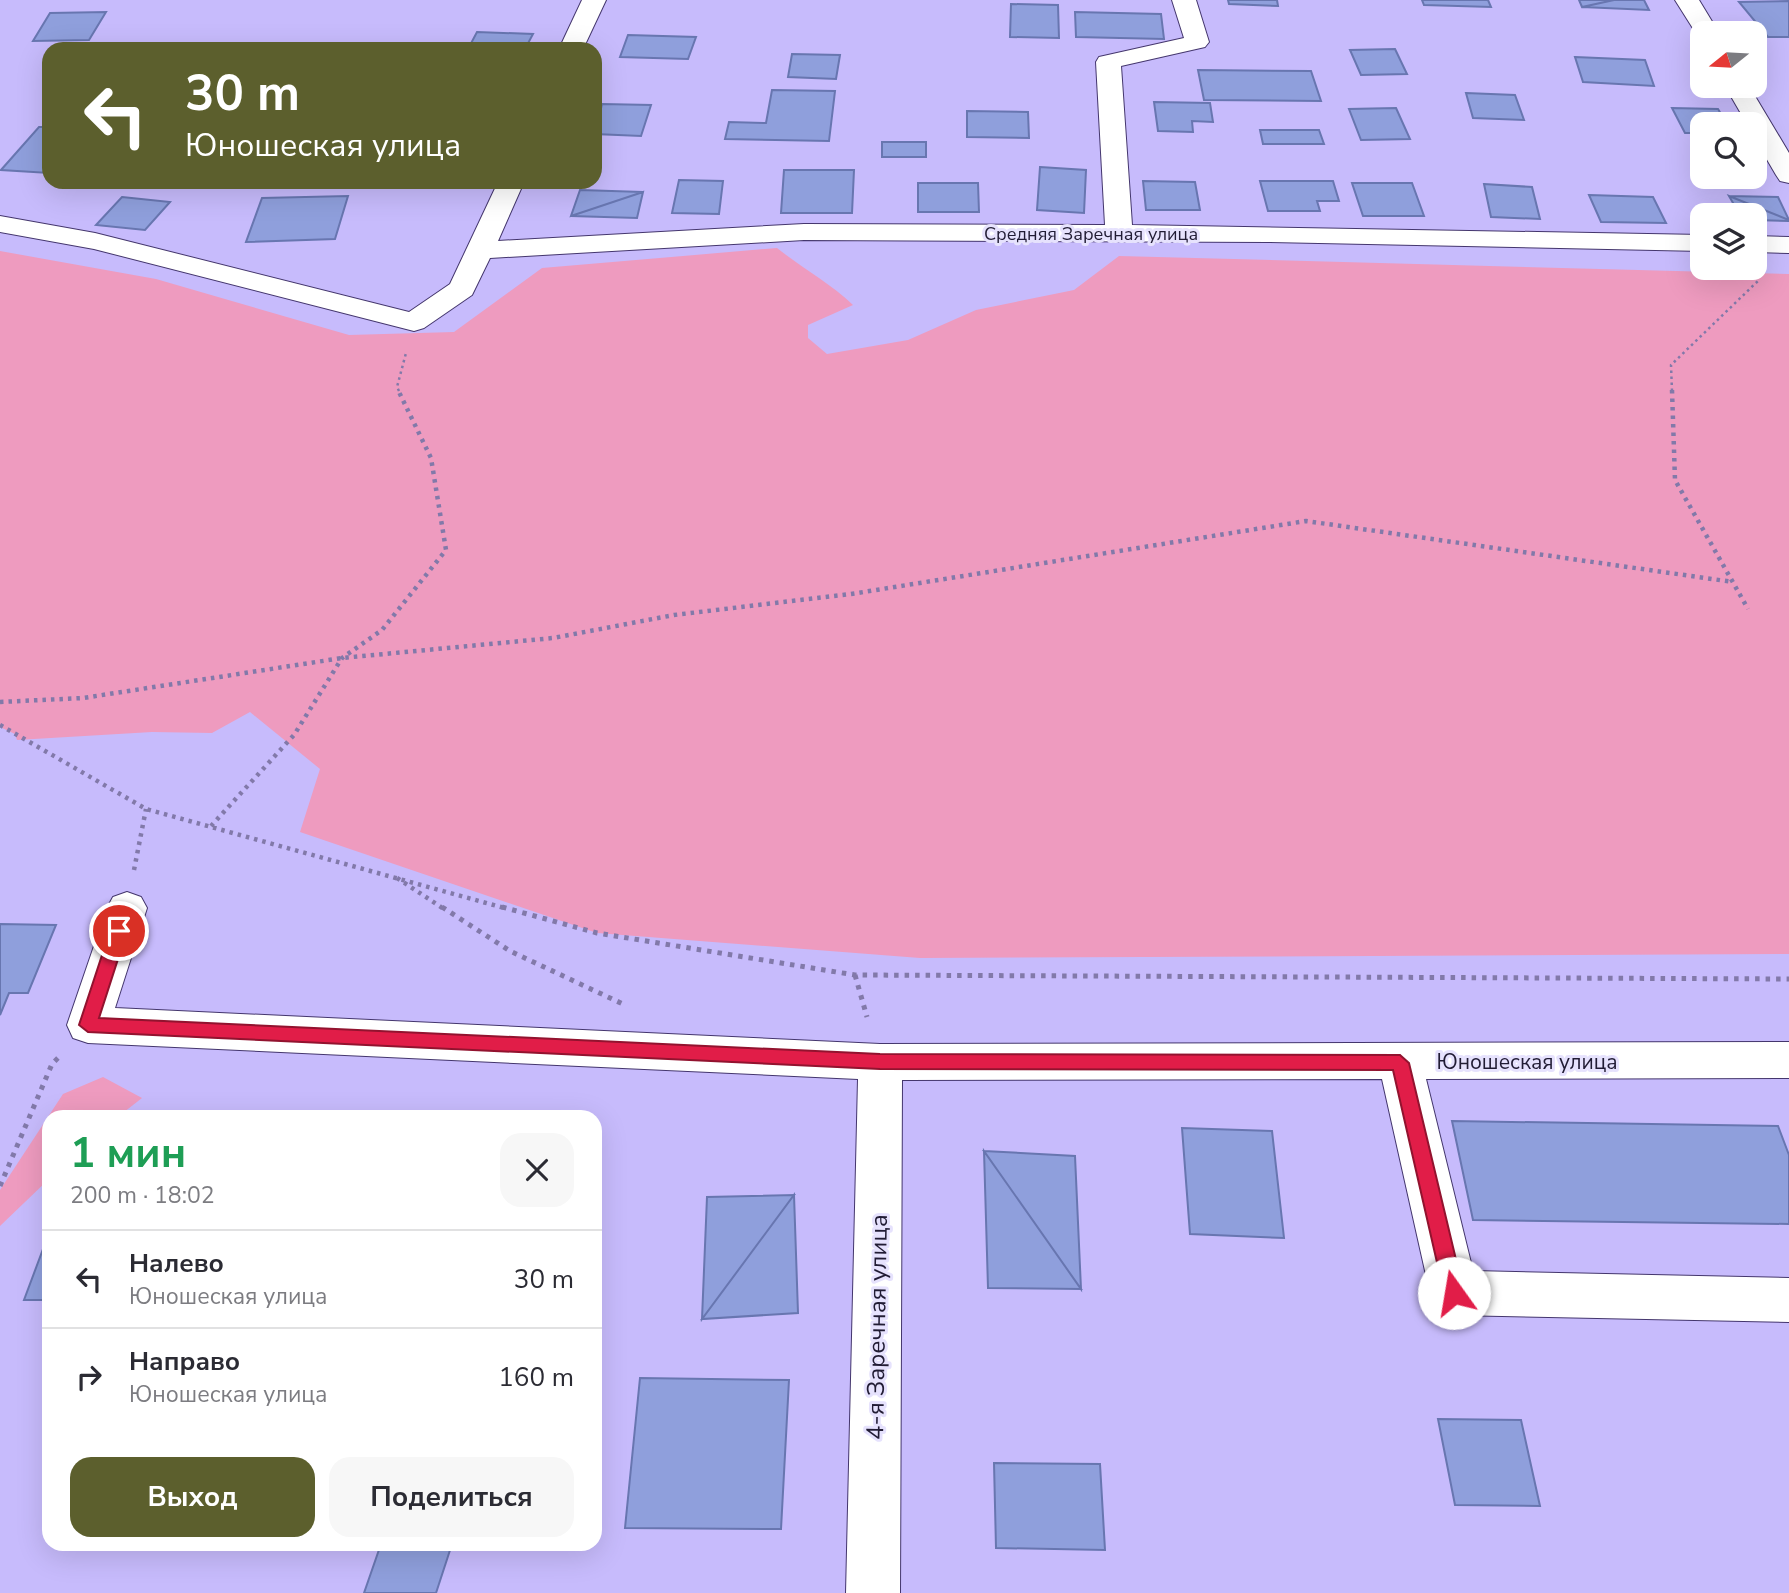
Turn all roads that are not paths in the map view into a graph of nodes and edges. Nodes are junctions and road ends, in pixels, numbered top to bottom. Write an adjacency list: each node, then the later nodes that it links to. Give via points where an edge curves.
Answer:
1 (594, 0): 5 (street)
2 (1184, 0): 10 (street, via 1197,43 1108,62)
3 (1687, 0): 4 (street)
4 (1700, 21)
5 (575, 42)
6 (1744, 98): 7 (street)
7 (1789, 175)
8 (508, 189): 14 (street)
9 (0, 224): 14 (street, via 95,240 414,322 462,289)
10 (1119, 234): 11 (street, Средняя Заречная улица); 14 (street, Средняя Заречная улица, via 804,232)
11 (1690, 243)
12 (1767, 244): 13 (street)
13 (1789, 245)
14 (480, 250)
15 (127, 908): 17 (street, Юношеская улица, via 88,1025)
16 (1789, 1060): 18 (street, Юношеская улица)
17 (880, 1062): 18 (street, Юношеская улица); 20 (street, 4-я Заречная улица)
18 (1400, 1063): 19 (street, via 1454,1293)
19 (1789, 1300)
20 (873, 1593)

